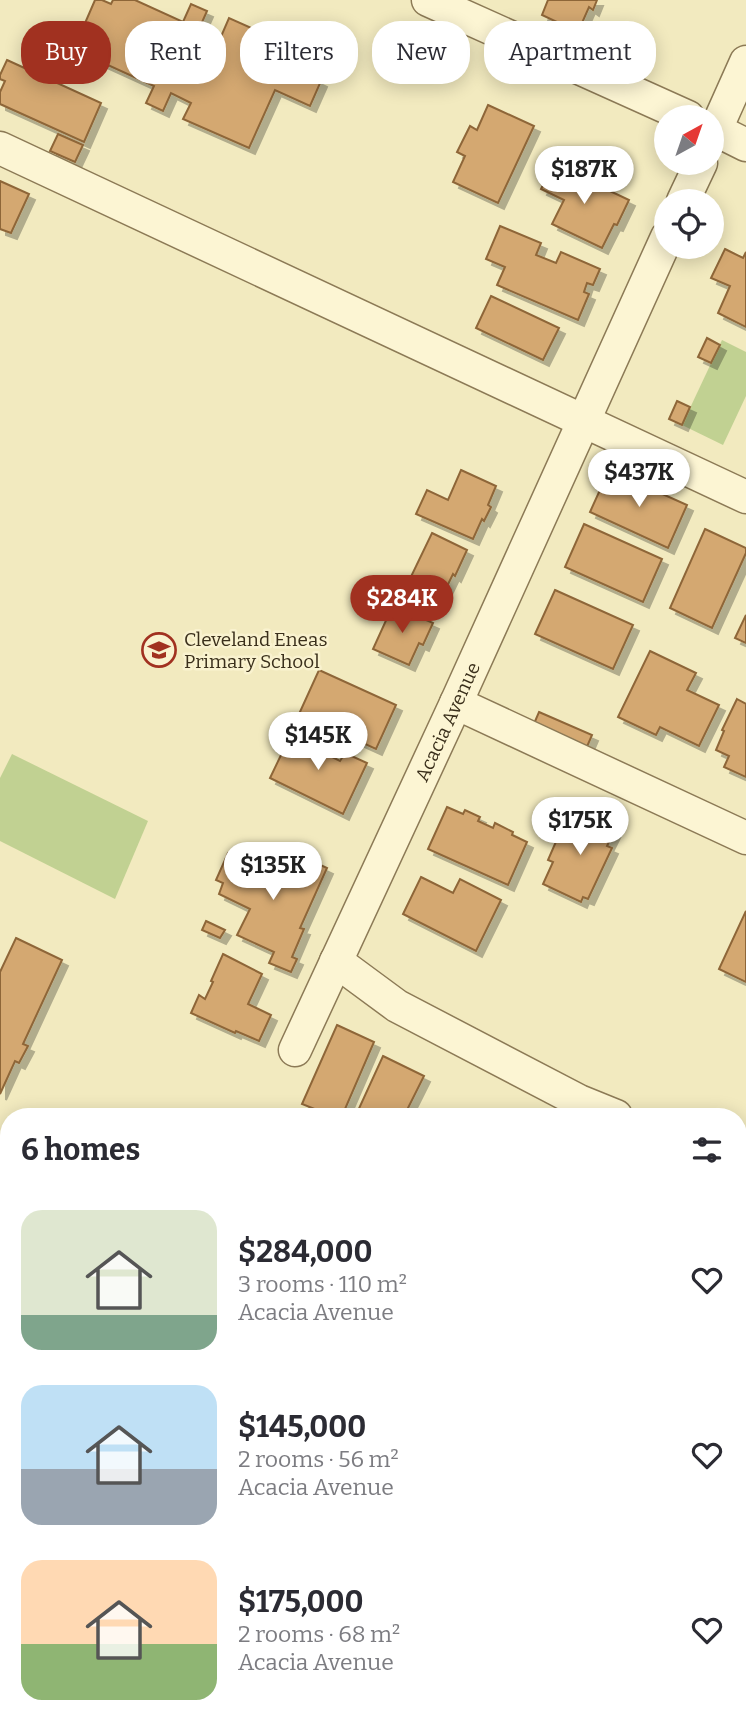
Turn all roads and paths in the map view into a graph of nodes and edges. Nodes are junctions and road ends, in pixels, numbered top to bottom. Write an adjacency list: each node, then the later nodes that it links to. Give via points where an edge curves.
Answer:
1 (428, 0): 3 (street)
2 (746, 62): 4 (street)
3 (661, 105)
4 (724, 109)
5 (724, 136): 6 (street)
6 (746, 145)
7 (0, 148): 9 (street)
8 (657, 259): 9 (street, Acacia Avenue)
9 (583, 422): 10 (street); 11 (street, Acacia Avenue)
10 (746, 497)
11 (456, 703): 12 (street); 13 (street, Acacia Avenue)
12 (746, 838)
13 (336, 961): 14 (street, Acacia Avenue); 15 (street, via 397,1006)
14 (295, 1050)
15 (596, 1108)

